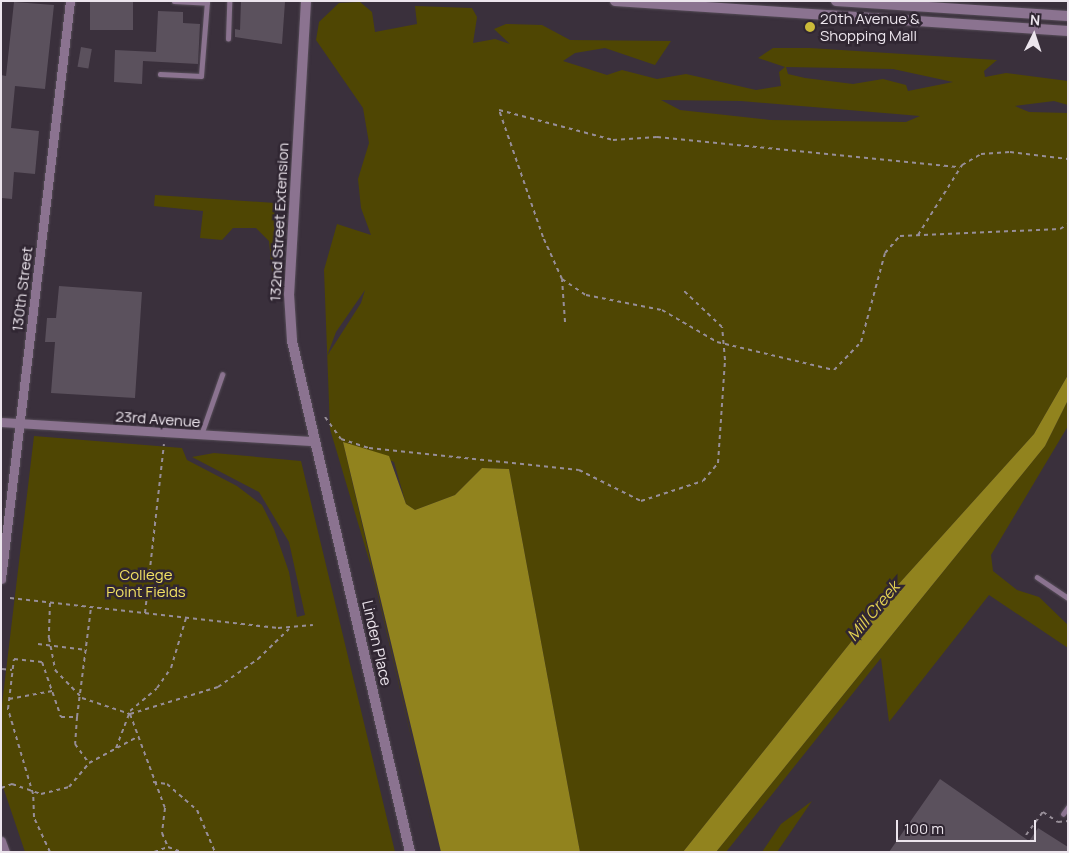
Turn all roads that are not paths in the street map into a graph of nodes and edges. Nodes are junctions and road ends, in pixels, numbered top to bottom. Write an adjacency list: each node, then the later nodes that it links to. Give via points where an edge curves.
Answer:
1 (70, 1): 15 (street, 130th Street)
2 (174, 1): 7 (lane)
3 (229, 1): 11 (lane)
4 (306, 1): 17 (street, 132nd Street Extension, via 289,294 292,342)
5 (615, 1): 8 (street)
6 (838, 1): 8 (lane); 9 (street)
7 (207, 2): 12 (lane, via 201,76)
8 (837, 16): 10 (street)
9 (1068, 16)
10 (1068, 31)
11 (228, 38)
12 (160, 74)
13 (222, 375): 16 (lane)
14 (1, 422): 15 (street, 23rd Avenue)
15 (20, 424): 16 (street, 23rd Avenue); 19 (street, 130th Street)
16 (200, 436): 17 (street, 23rd Avenue)
17 (314, 442): 25 (street, Linden Place)
18 (1037, 576): 20 (lane)
19 (1, 579)
20 (1068, 598)
21 (1068, 807): 22 (lane)
22 (1063, 814)
23 (1, 841): 24 (street)
24 (5, 852)
25 (410, 852)

